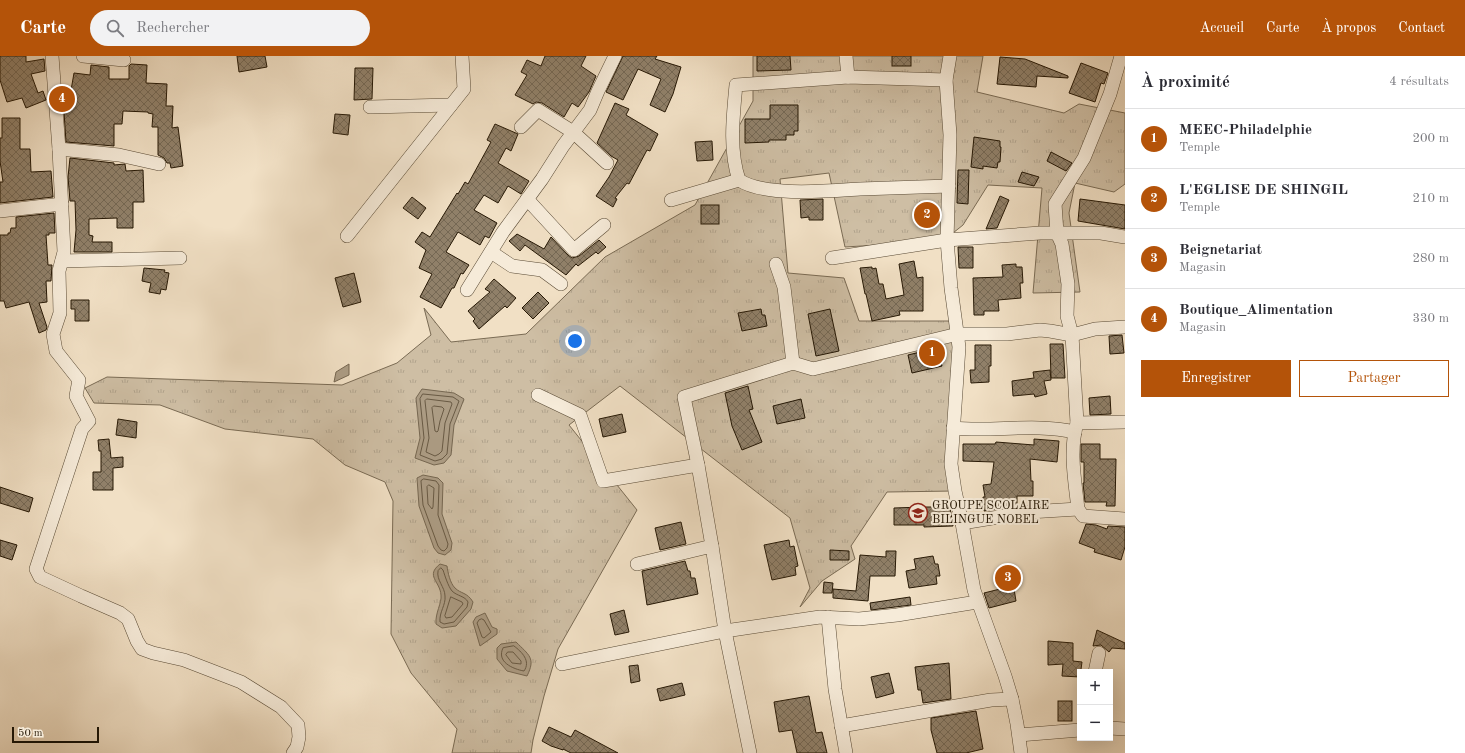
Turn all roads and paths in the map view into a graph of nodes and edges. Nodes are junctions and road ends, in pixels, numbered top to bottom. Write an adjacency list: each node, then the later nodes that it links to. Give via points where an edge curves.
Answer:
1 (52, 56): 15 (street)
2 (83, 56): 8 (street)
3 (462, 56): 11 (street, via 464,89)
4 (615, 56): 14 (street, via 590,110)
5 (846, 56): 9 (street)
6 (950, 56): 10 (street)
7 (1121, 56): 25 (street, via 1110,94 1084,158 1055,204)
8 (124, 60)
9 (848, 77): 10 (street); 18 (street, via 736,85 733,142 734,166)
10 (946, 80): 19 (street, via 950,135)
11 (451, 106): 12 (street); 26 (street)
12 (370, 107)
13 (520, 127): 14 (street, via 538,110)
14 (573, 132): 16 (street); 20 (street)
15 (60, 149): 17 (street, via 119,155); 22 (street)
16 (607, 163)
17 (159, 164)
18 (739, 180): 19 (street, via 762,189 804,192); 21 (street)
19 (949, 186): 28 (street)
20 (527, 199): 24 (street, via 574,250); 29 (street)
21 (670, 200)
22 (62, 204): 23 (street); 32 (street)
23 (0, 211)
24 (604, 225)
25 (1057, 233): 27 (street, via 1101,233); 28 (street); 38 (street, via 1062,244 1068,284 1067,316)
26 (347, 236)
27 (1125, 237)
28 (947, 240): 31 (street); 37 (street)
29 (490, 252): 34 (street, via 512,266 542,270); 35 (street)
30 (180, 258): 32 (street)
31 (832, 258)
32 (62, 261): 62 (street, via 59,271 60,313 53,334 56,351 79,380 76,396 89,421 82,429 36,569 40,577 128,619 136,641 142,649 184,660 241,682 281,707 298,725 299,737)
33 (776, 264): 39 (street, via 784,287)
34 (561, 284)
35 (467, 290)
36 (1125, 327): 38 (street, via 1104,328)
37 (958, 334): 38 (street, via 1007,334 1050,330); 39 (street, via 813,369); 42 (street, via 960,347)
38 (1072, 335): 43 (street)
39 (793, 363): 44 (street, via 684,397)
40 (538, 395): 44 (street, via 580,415 603,481)
41 (1125, 422): 43 (street)
42 (953, 428): 43 (street); 47 (street, via 951,464)
43 (1076, 428): 45 (street, via 1073,463)
44 (698, 465): 48 (street)
45 (1078, 509): 46 (street, via 1083,516); 47 (street, via 1029,512)
46 (1125, 519)
47 (962, 523): 50 (street)
48 (712, 546): 49 (street); 52 (street)
49 (637, 564)
50 (977, 602): 51 (street, via 897,615 859,619); 56 (street)
51 (828, 618): 52 (street); 57 (street)
52 (725, 631): 54 (street); 63 (street)
53 (1099, 653): 55 (street)
54 (562, 664)
55 (1096, 669)
56 (1012, 699): 57 (street, via 991,700); 61 (street)
57 (841, 726): 64 (street)
58 (1113, 728): 60 (street)
59 (1077, 730): 61 (street)
60 (1125, 730)
61 (1018, 735): 65 (street)
62 (293, 753)
63 (750, 753)
64 (846, 753)
65 (1021, 753)

